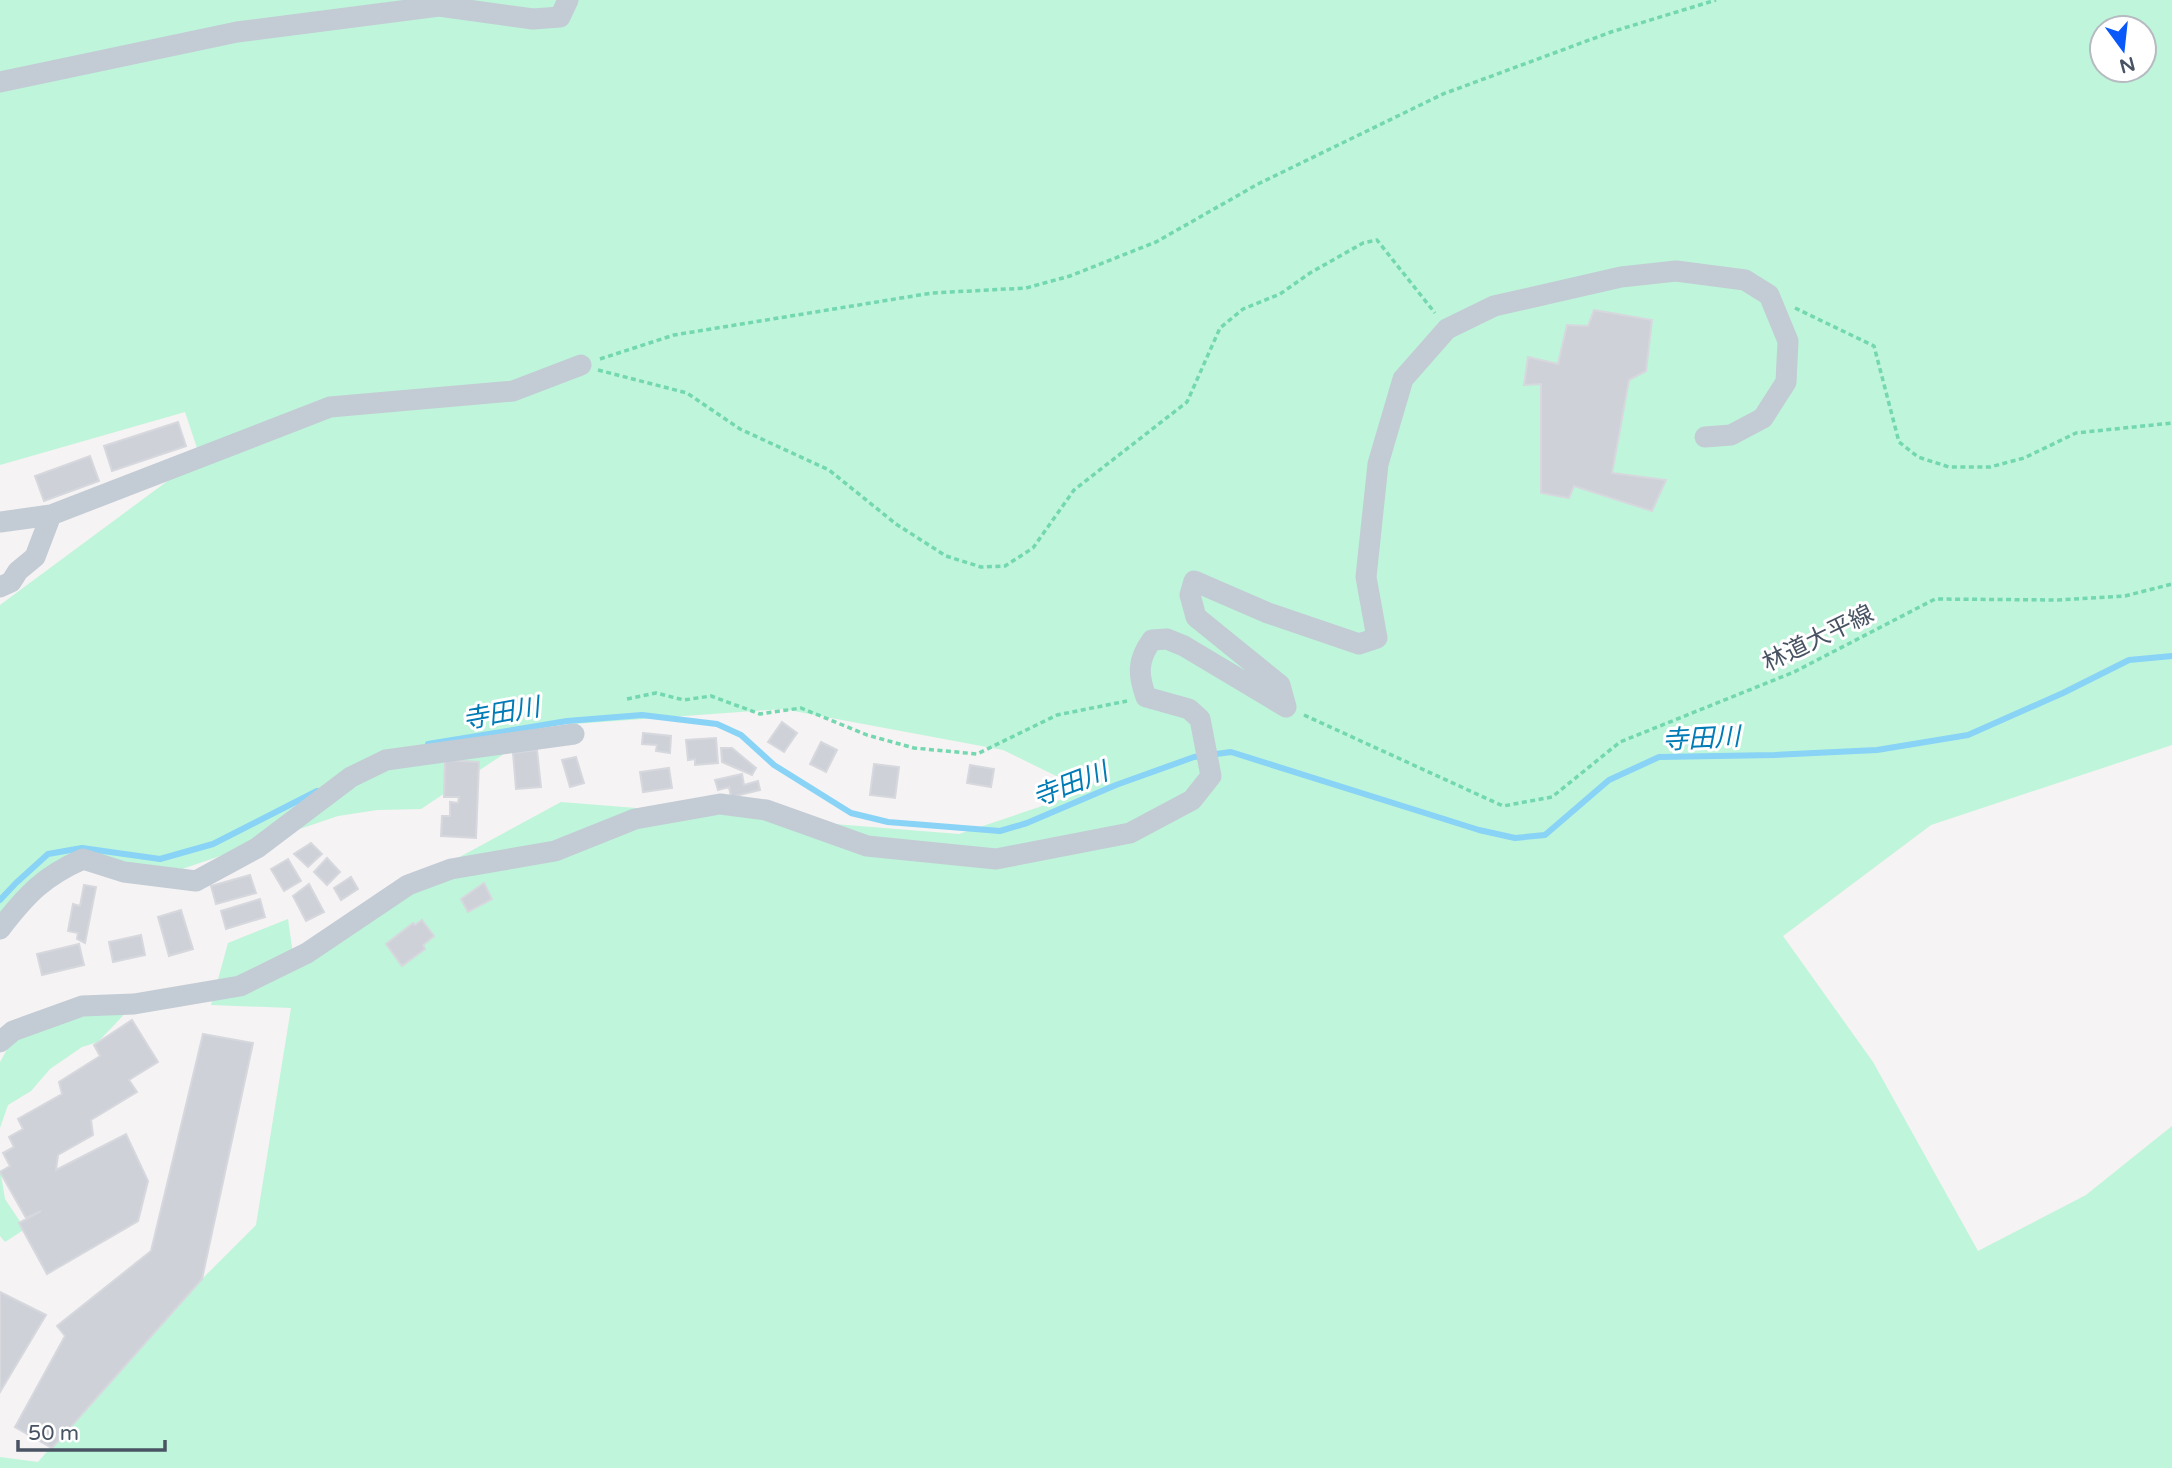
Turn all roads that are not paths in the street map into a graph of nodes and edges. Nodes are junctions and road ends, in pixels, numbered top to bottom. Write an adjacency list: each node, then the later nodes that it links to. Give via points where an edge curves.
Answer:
1 (568, 0): 2 (street, via 560,17 533,19 439,6 237,32)
2 (0, 82)
3 (581, 365): 5 (street, via 513,391 330,407)
4 (1705, 437): 10 (street, via 1731,435 1763,418 1786,382 1788,341 1769,295 1745,280 1676,271 1621,277 1494,306 1447,329 1403,379 1378,464 1366,577 1377,638 1359,644 1194,581 1190,595 1196,617 1280,685 1286,706 1167,639 1152,640 1142,653 1139,669 1146,697 1189,709 1200,719 1211,776 1192,800 1130,833 996,859 867,846 766,810 720,804 635,819 555,851 452,869 408,885 307,953 240,986 134,1004 82,1006 13,1031)
5 (51, 515): 6 (street); 7 (street, via 35,557)
6 (0, 522)
7 (0, 587)
8 (574, 734): 9 (street, via 386,760 351,777 257,848 196,881 124,872 83,859 25,896)
9 (0, 929)
10 (0, 1042)

